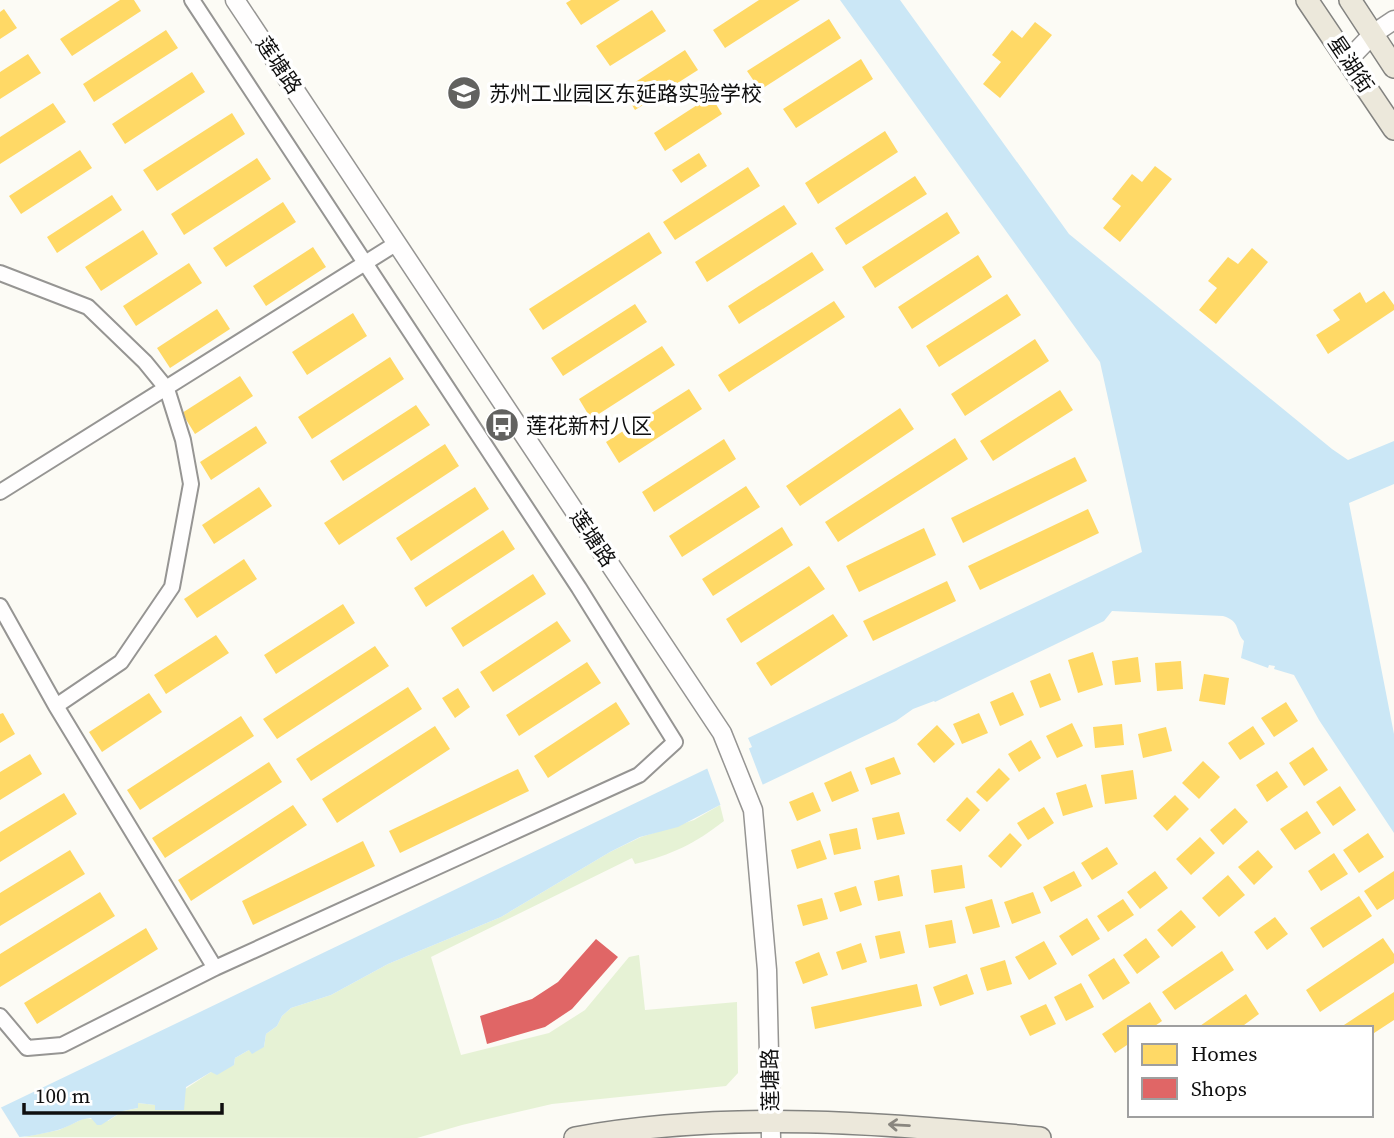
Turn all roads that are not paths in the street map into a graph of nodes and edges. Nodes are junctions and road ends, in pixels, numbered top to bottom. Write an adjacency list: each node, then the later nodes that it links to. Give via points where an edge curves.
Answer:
1 (192, 0): 11 (street)
2 (235, 0): 10 (street, 莲塘路)
3 (1307, 0): 7 (main road, 星湖街)
4 (1350, 0): 6 (main road, 星湖街)
5 (1394, 20): 6 (street)
6 (1383, 40): 7 (street); 8 (main road, 星湖街)
7 (1348, 60): 9 (main road, 星湖街)
8 (1394, 67)
9 (1394, 129)
10 (397, 243): 11 (street); 19 (street, 莲塘路, via 722,733 752,810 767,970)
11 (365, 263): 13 (street); 17 (street, via 675,742 639,775)
12 (0, 273): 13 (street, via 88,307)
13 (167, 389): 14 (street); 16 (street, via 191,484 172,587 121,662)
14 (0, 492)
15 (0, 606): 16 (street)
16 (55, 706): 17 (street)
17 (215, 968): 18 (street, via 62,1045 27,1048)
18 (0, 1016)
19 (771, 1129): 20 (main road, via 611,1132); 21 (main road, one-way to 19, via 913,1126)
20 (575, 1138)
21 (1040, 1138)

